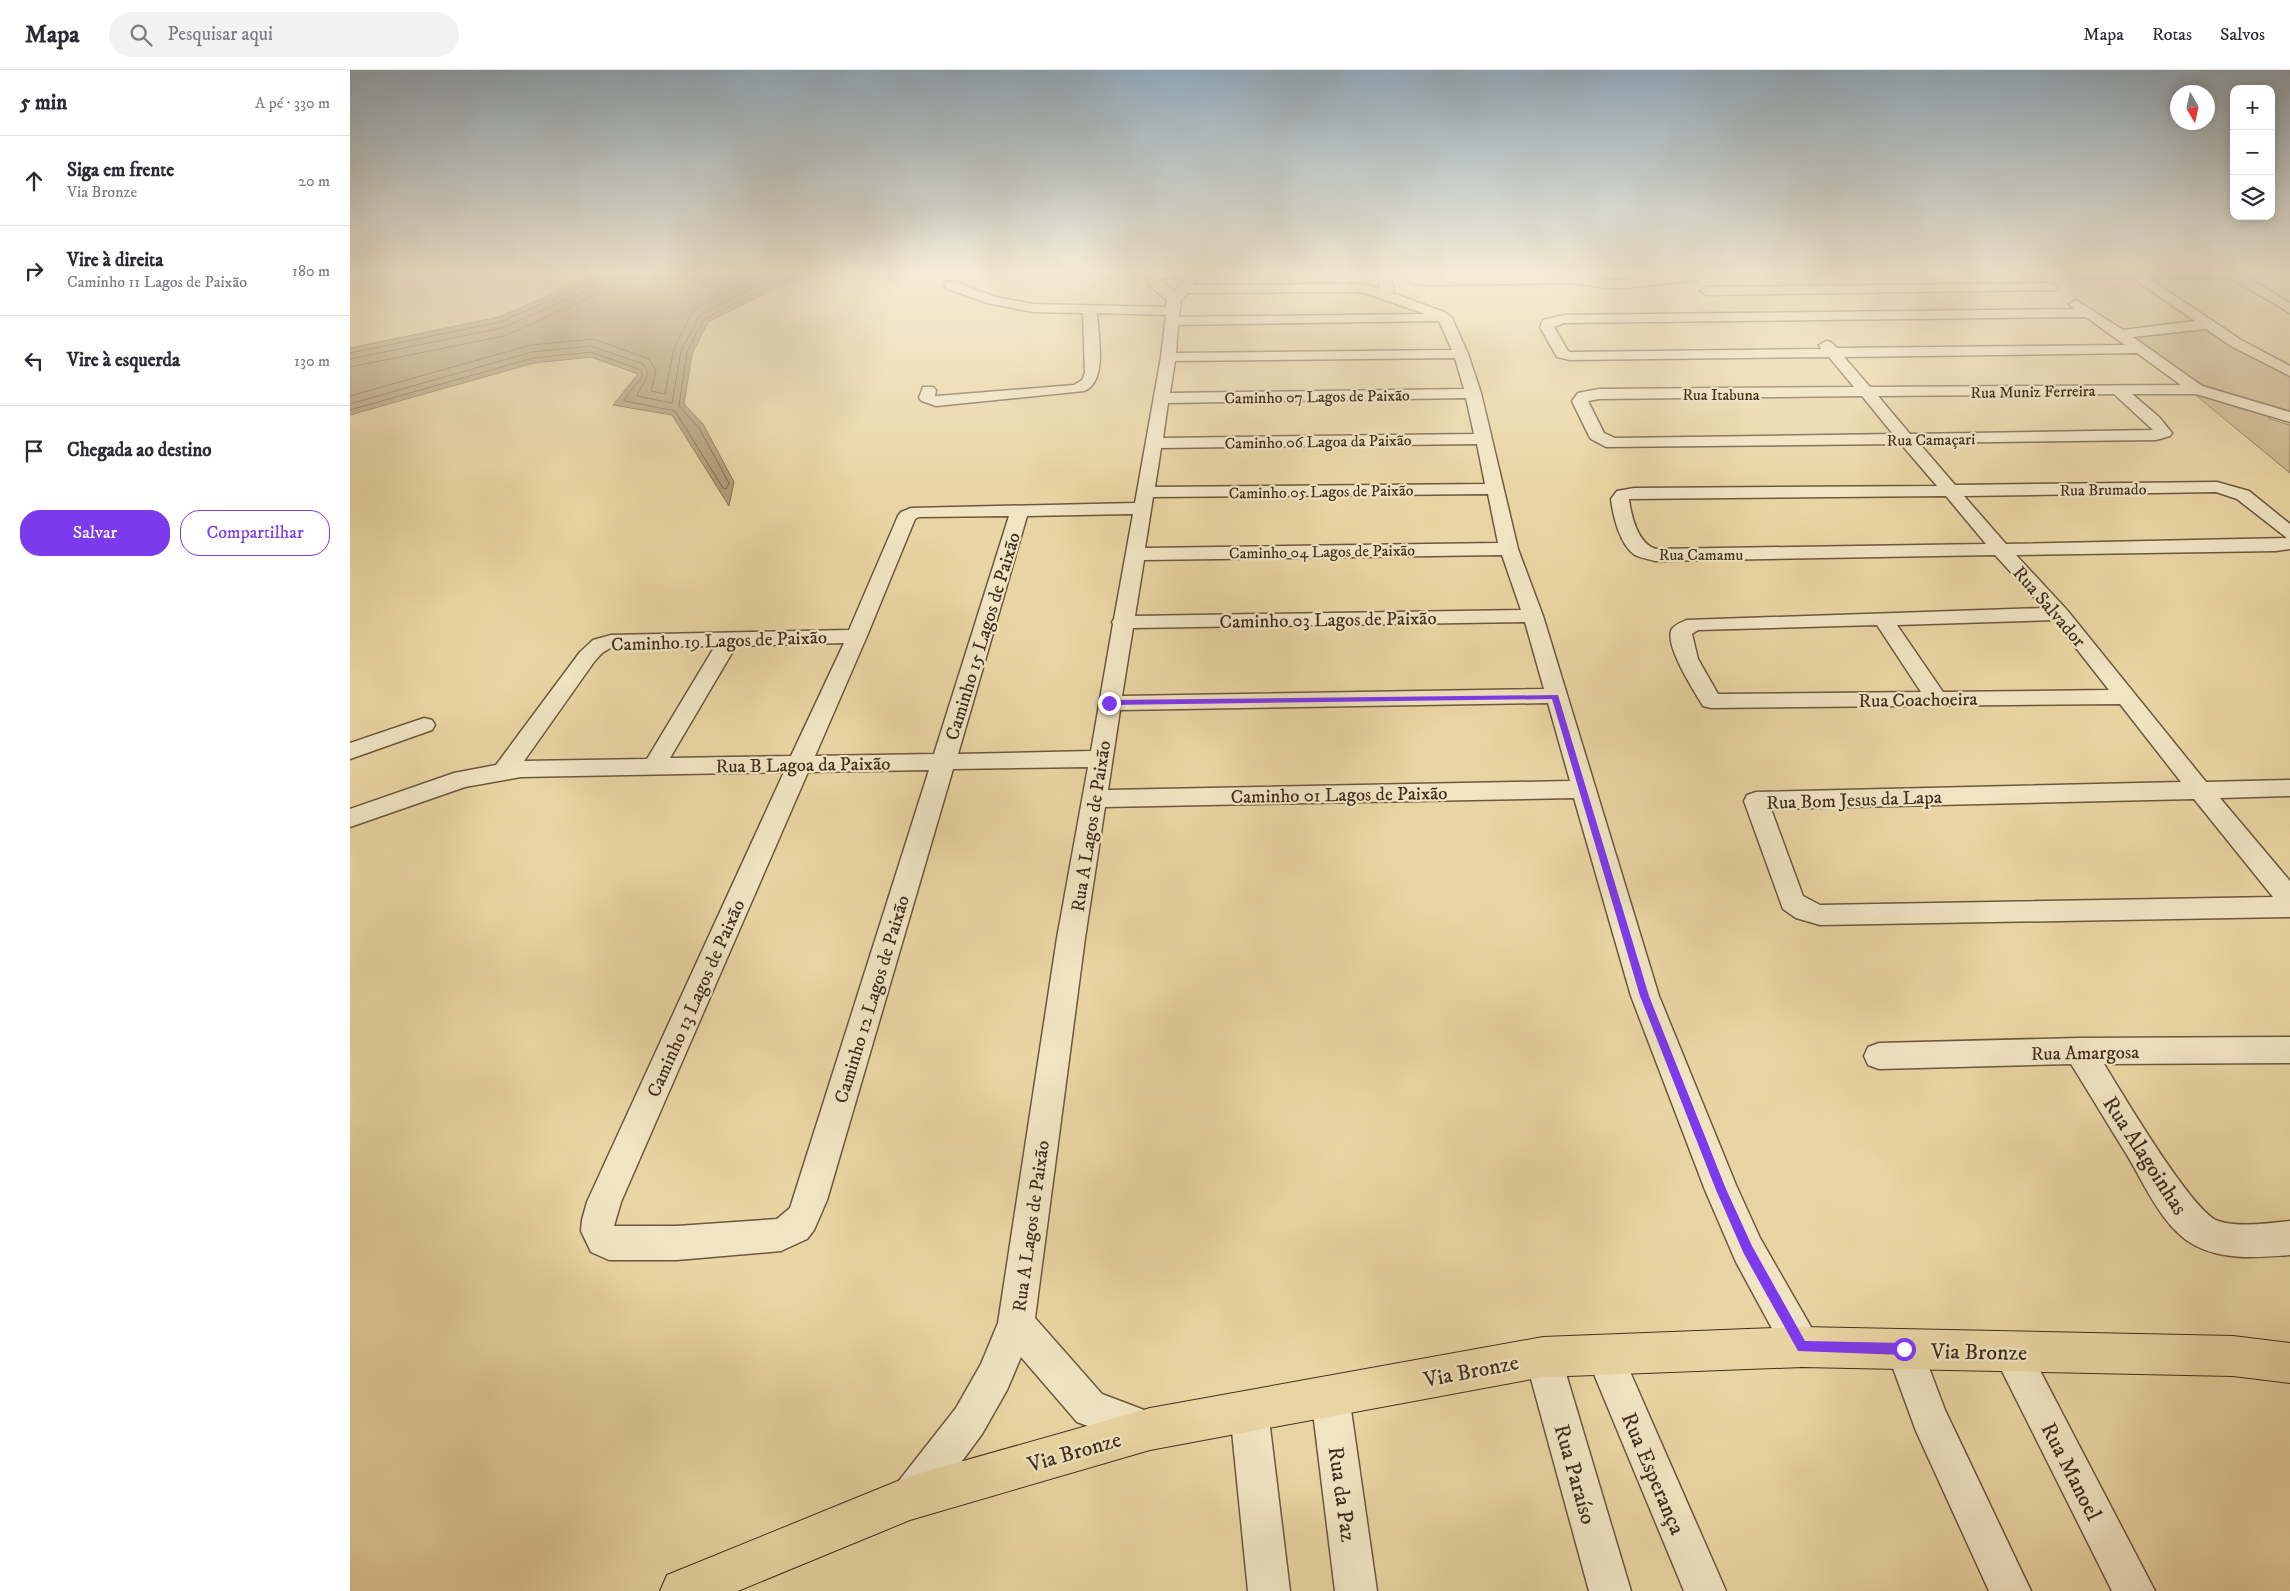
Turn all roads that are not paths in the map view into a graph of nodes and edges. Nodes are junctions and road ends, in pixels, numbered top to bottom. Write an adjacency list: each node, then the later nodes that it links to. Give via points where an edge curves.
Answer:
1 (1091, 342): 16 (street, via 1091,380 1084,386 936,401 927,398)
2 (1170, 342): 13 (street, Rua A Lagos de Paixão)
3 (1456, 342): 11 (street)
4 (1554, 342): 12 (street, via 1567,356)
5 (1668, 342): 12 (street)
6 (1823, 342): 10 (street, Rua Salvador)
7 (2129, 342): 9 (street, Rua Muniz Ferreira)
8 (2236, 342): 14 (street)
9 (2138, 349): 10 (street); 15 (street, Rua Muniz Ferreira)
10 (1832, 352): 12 (street); 19 (street, Rua Salvador)
11 (1461, 354): 13 (street); 18 (street)
12 (1675, 354)
13 (1168, 357): 20 (street, Rua A Lagos de Paixão)
14 (2290, 372)
15 (2197, 389): 17 (street, Rua Muniz Ferreira); 22 (street, Rua Muniz Ferreira)
16 (928, 390)
17 (2117, 390): 19 (street, Rua Muniz Ferreira); 24 (street, Rua Camaçari, via 2164,433)
18 (1473, 393): 20 (street, Caminho 07 Lagos de Paixão); 23 (street)
19 (1869, 393): 21 (street, Rua Itabuna, via 1599,394 1580,398); 24 (street, Rua Salvador)
20 (1161, 398): 25 (street, Rua A Lagos de Paixão)
21 (1580, 404): 24 (street, Rua Camaçari, via 1601,440 1612,443)
22 (2290, 417)
23 (1482, 439): 25 (street, Caminho 06 Lagoa da Paixão); 26 (street)
24 (1906, 439): 27 (street, Rua Salvador)
25 (1154, 443): 28 (street, Rua A Lagos de Paixão)
26 (1496, 489): 28 (street, Caminho 05 Lagos de Paixão); 32 (street)
27 (1950, 491): 31 (street, Rua Brumado, via 2205,487 2237,492 2252,501); 33 (street, Rua Salvador); 33 (street, Rua Camamu, via 1634,493 1623,495 1620,509 1638,548 1655,554)
28 (1143, 500): 29 (street, Caminho 05 Lagos de Paixão); 34 (street, Rua A Lagos de Paixão)
29 (1020, 510): 30 (street, Caminho 05 Lagos de Paixão, via 916,512 906,516); 48 (street, Caminho 15 Lagos de Paixão)
30 (901, 529): 39 (street, Caminho 13 Lagos de Paixão)
31 (2289, 535): 33 (street, via 2266,545)
32 (1509, 548): 34 (street, Caminho 04 Lagos de Paixão); 36 (street)
33 (2000, 549): 35 (street, Rua Salvador)
34 (1135, 554): 38 (street, Rua A Lagos de Paixão)
35 (2060, 614): 37 (street); 42 (street, Rua Salvador)
36 (1533, 616): 38 (street, Caminho 03 Lagos de Paixão); 41 (street)
37 (1883, 619): 43 (street); 43 (street, Rua Coachoeira, via 1694,624 1681,631 1681,638 1712,702)
38 (1122, 622): 44 (street, Rua A Lagos de Paixão)
39 (857, 636): 40 (street, Caminho 19 Lagos de Paixão); 49 (street, Caminho 13 Lagos de Paixão)
40 (729, 640): 50 (street); 51 (street, Caminho 19 Lagos de Paixão, via 611,641 597,646)
41 (1555, 696): 44 (street); 53 (street)
42 (2125, 697): 43 (street, Rua Coachoeira); 54 (street, Rua Salvador)
43 (1937, 699)
44 (1109, 703): 47 (street, Rua A Lagos de Paixão)
45 (424, 725): 46 (street)
46 (350, 751)
47 (1101, 759): 48 (street, Rua B Lagoa da Paixão); 55 (street, Rua A Lagos de Paixão)
48 (944, 762): 49 (street, Rua B Lagoa da Paixão); 62 (street, Caminho 12 Lagos de Paixão, via 802,1218 788,1232 767,1238 609,1243 602,1241)
49 (800, 764): 50 (street, Rua B Lagoa da Paixão); 62 (street, Caminho 13 Lagos de Paixão, via 604,1202)
50 (654, 766): 51 (street, Rua B Lagoa da Paixão)
51 (505, 770): 56 (street, Rua B Lagoa da Paixão, via 439,786)
52 (2290, 788): 54 (street, Rua Bom Jesus da Lapa)
53 (1583, 789): 55 (street, Caminho 01 Lagos de Paixão); 65 (street, via 1645,996 1721,1190 1748,1250)
54 (2199, 789): 57 (street, Rua Salvador); 58 (street, Rua Bom Jesus da Lapa, via 1756,801 1792,902 1805,911 1820,915)
55 (1095, 799): 64 (street, Rua A Lagos de Paixão, via 1071,938)
56 (350, 818)
57 (2290, 898)
58 (2290, 907)
59 (2290, 1050): 60 (street, Rua Amargosa)
60 (2079, 1051): 61 (street, Rua Amargosa); 63 (street, Rua Alagoinhas, via 2173,1200 2200,1230 2216,1237 2249,1240)
61 (1879, 1056)
62 (597, 1234)
63 (2290, 1238)
64 (1016, 1324): 73 (street, Rua A Lagos de Paixão, via 1090,1409); 74 (street, Rua A Lagos de Paixão, via 994,1378 969,1421)
65 (1802, 1347): 66 (main road, Via Bronze); 68 (main road, Via Bronze)
66 (1904, 1349): 67 (main road, Via Bronze); 80 (street, via 1929,1418)
67 (2010, 1351): 70 (main road, Via Bronze, via 2233,1356); 81 (street, Rua Manoel)
68 (1604, 1355): 69 (main road, Via Bronze); 79 (street, Rua Esperança)
69 (1543, 1356): 71 (main road, Via Bronze); 78 (street, Rua Paraíso)
70 (2290, 1363)
71 (1330, 1396): 72 (main road, Via Bronze); 77 (street, Rua da Paz)
72 (1249, 1411): 73 (main road, Via Bronze); 76 (street)
73 (1150, 1429): 74 (main road, Via Bronze)
74 (910, 1498): 75 (main road, Via Bronze)
75 (683, 1591)
76 (1269, 1591)
77 (1356, 1591)
78 (1610, 1591)
79 (1705, 1591)
80 (2010, 1591)
81 (2134, 1591)

